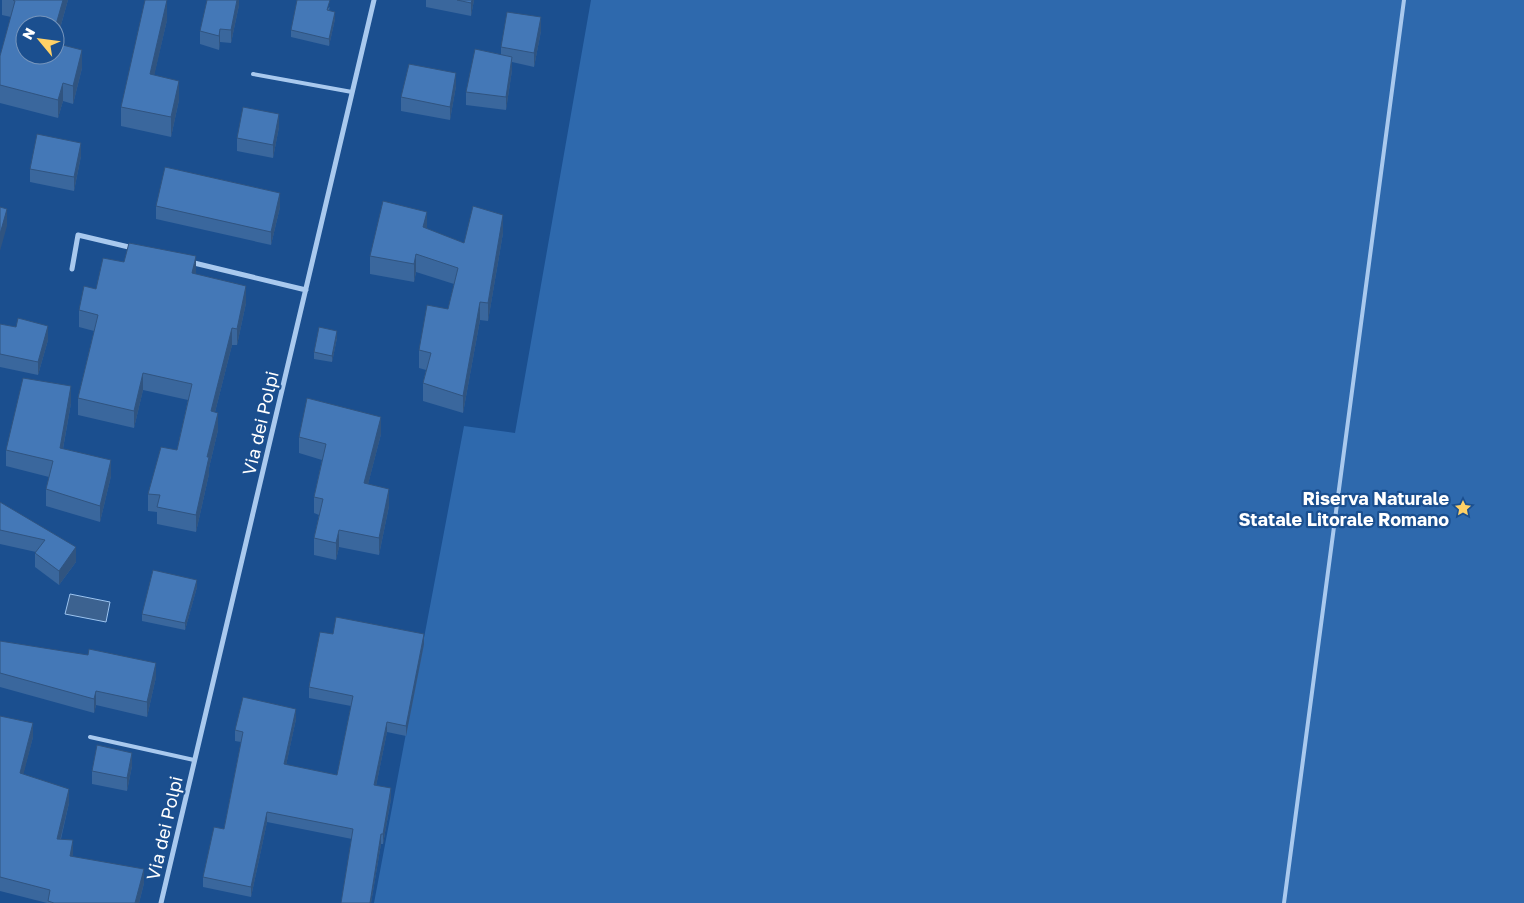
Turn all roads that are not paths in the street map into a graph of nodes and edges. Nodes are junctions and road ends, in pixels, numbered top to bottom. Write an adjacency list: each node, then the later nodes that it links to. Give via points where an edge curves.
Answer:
1 (374, 0): 4 (street, Via dei Polpi)
2 (1404, 0): 12 (lane)
3 (253, 74): 4 (lane)
4 (352, 92): 8 (street, Via dei Polpi)
5 (134, 249): 7 (street, via 78,235)
6 (182, 260): 8 (street)
7 (72, 270)
8 (306, 290): 10 (street, Via dei Polpi)
9 (90, 737): 10 (lane, Via dei Polpi)
10 (194, 760): 11 (street, Via dei Polpi)
11 (161, 903)
12 (1284, 903)

